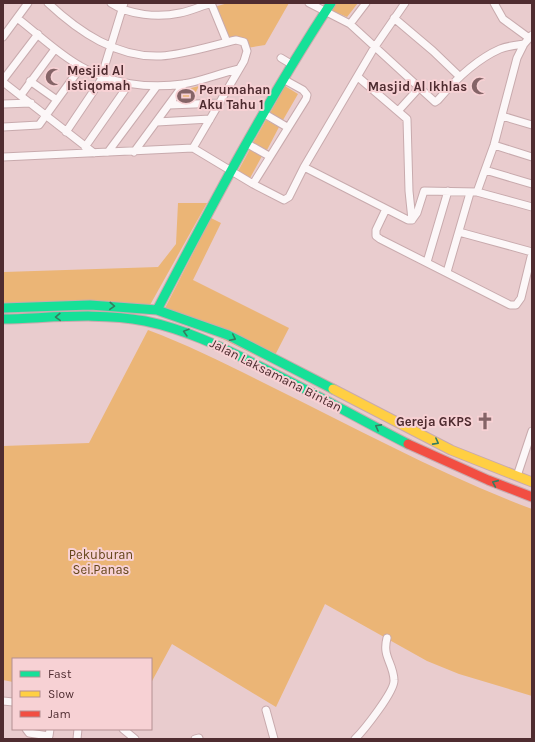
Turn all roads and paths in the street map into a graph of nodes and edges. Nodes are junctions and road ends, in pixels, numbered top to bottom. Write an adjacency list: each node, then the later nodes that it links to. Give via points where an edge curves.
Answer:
1 (28, 3): 11 (street)
2 (48, 3): 18 (street, via 86,34)
3 (111, 3): 9 (street)
4 (211, 3): 9 (street, via 166,15 156,15); 17 (street)
5 (309, 3): 10 (street)
6 (366, 3): 13 (street)
7 (405, 3): 12 (street)
8 (494, 3): 16 (street, via 503,19)
9 (123, 6): 18 (street)
10 (328, 7): 13 (street); 22 (main road)
11 (17, 18): 14 (street); 15 (street)
12 (394, 18): 19 (street); 25 (street)
13 (350, 24): 19 (street)
14 (38, 34): 20 (street); 29 (street)
15 (3, 37)
16 (529, 39): 25 (street, via 500,49); 44 (street, via 517,58)
17 (227, 42): 18 (street, via 162,56); 24 (street, via 239,39 244,42 247,51)
18 (111, 48): 26 (street)
19 (374, 48): 27 (street); 34 (street)
20 (55, 49): 23 (street); 30 (street)
21 (281, 58): 22 (street)
22 (291, 64): 28 (main road)
23 (81, 67): 26 (street); 36 (street)
24 (239, 69): 32 (street); 38 (street)
25 (459, 76): 34 (street, via 435,102)
26 (104, 77): 31 (street); 50 (street)
27 (358, 77): 41 (street); 61 (street)
28 (283, 79): 42 (main road); 49 (street, via 307,95)
29 (3, 81): 35 (street)
30 (30, 81): 35 (street); 36 (street)
31 (129, 84): 33 (street); 53 (street)
32 (184, 84): 33 (street); 40 (street)
33 (157, 86): 55 (street)
34 (419, 88): 41 (street)
35 (21, 94): 37 (street)
36 (57, 100): 43 (street)
37 (31, 103): 39 (street); 43 (street)
38 (220, 103): 40 (street); 45 (street)
39 (3, 104)
40 (169, 106): 46 (street)
41 (399, 110): 66 (street, via 408,122)
42 (263, 113): 49 (street); 51 (main road)
43 (46, 116): 48 (street, via 36,126); 50 (street)
44 (502, 116): 47 (street); 52 (street)
45 (210, 119): 46 (street); 54 (street)
46 (157, 122): 56 (street)
47 (532, 125)
48 (3, 127)
49 (287, 127): 58 (street)
50 (66, 132): 53 (street)
51 (246, 143): 58 (street); 62 (main road)
52 (494, 145): 60 (street); 63 (street)
53 (85, 147): 57 (street)
54 (193, 148): 56 (street); 62 (street)
55 (108, 152): 56 (street); 57 (street)
56 (134, 152)
57 (94, 153): 59 (street)
58 (269, 156): 64 (street)
59 (3, 157)
60 (532, 157)
61 (304, 167): 64 (street, via 287,199 279,198); 71 (street)
62 (230, 170): 64 (street); 78 (main road)
63 (485, 170): 65 (street); 69 (street)
64 (253, 184)
65 (532, 184)
66 (409, 191): 67 (street); 72 (street)
67 (424, 191): 68 (street); 72 (street, via 418,213)
68 (448, 191): 69 (street); 75 (street)
69 (474, 192): 70 (street); 73 (street)
70 (532, 207)
71 (386, 209): 72 (street); 75 (street, via 376,230 376,236)
72 (412, 220)
73 (459, 232): 74 (street); 76 (street)
74 (532, 252): 76 (street, via 521,298 513,306)
75 (427, 262): 76 (street)
76 (447, 272)
77 (3, 308): 78 (main road, Jalan Laksamana Bintan, one-way to 78, via 90,305)
78 (157, 310): 81 (main road, Jalan Laksamana Bintan, one-way to 81, via 228,335 451,450)
79 (3, 319): 83 (main road, Jalan Laksamana Bintan, one-way to 79, via 507,489 440,459 191,334 127,319 89,316)
80 (532, 431): 81 (street)
81 (517, 476): 82 (main road, Jalan Laksamana Bintan)
82 (532, 482)
83 (532, 497)
84 (387, 638): 91 (street, via 384,648 394,681 392,689)
85 (266, 710): 90 (street)
86 (27, 730): 88 (street, via 29,733)
87 (124, 730): 89 (street)
88 (49, 735)
89 (135, 739)
90 (274, 739)
91 (355, 739)

